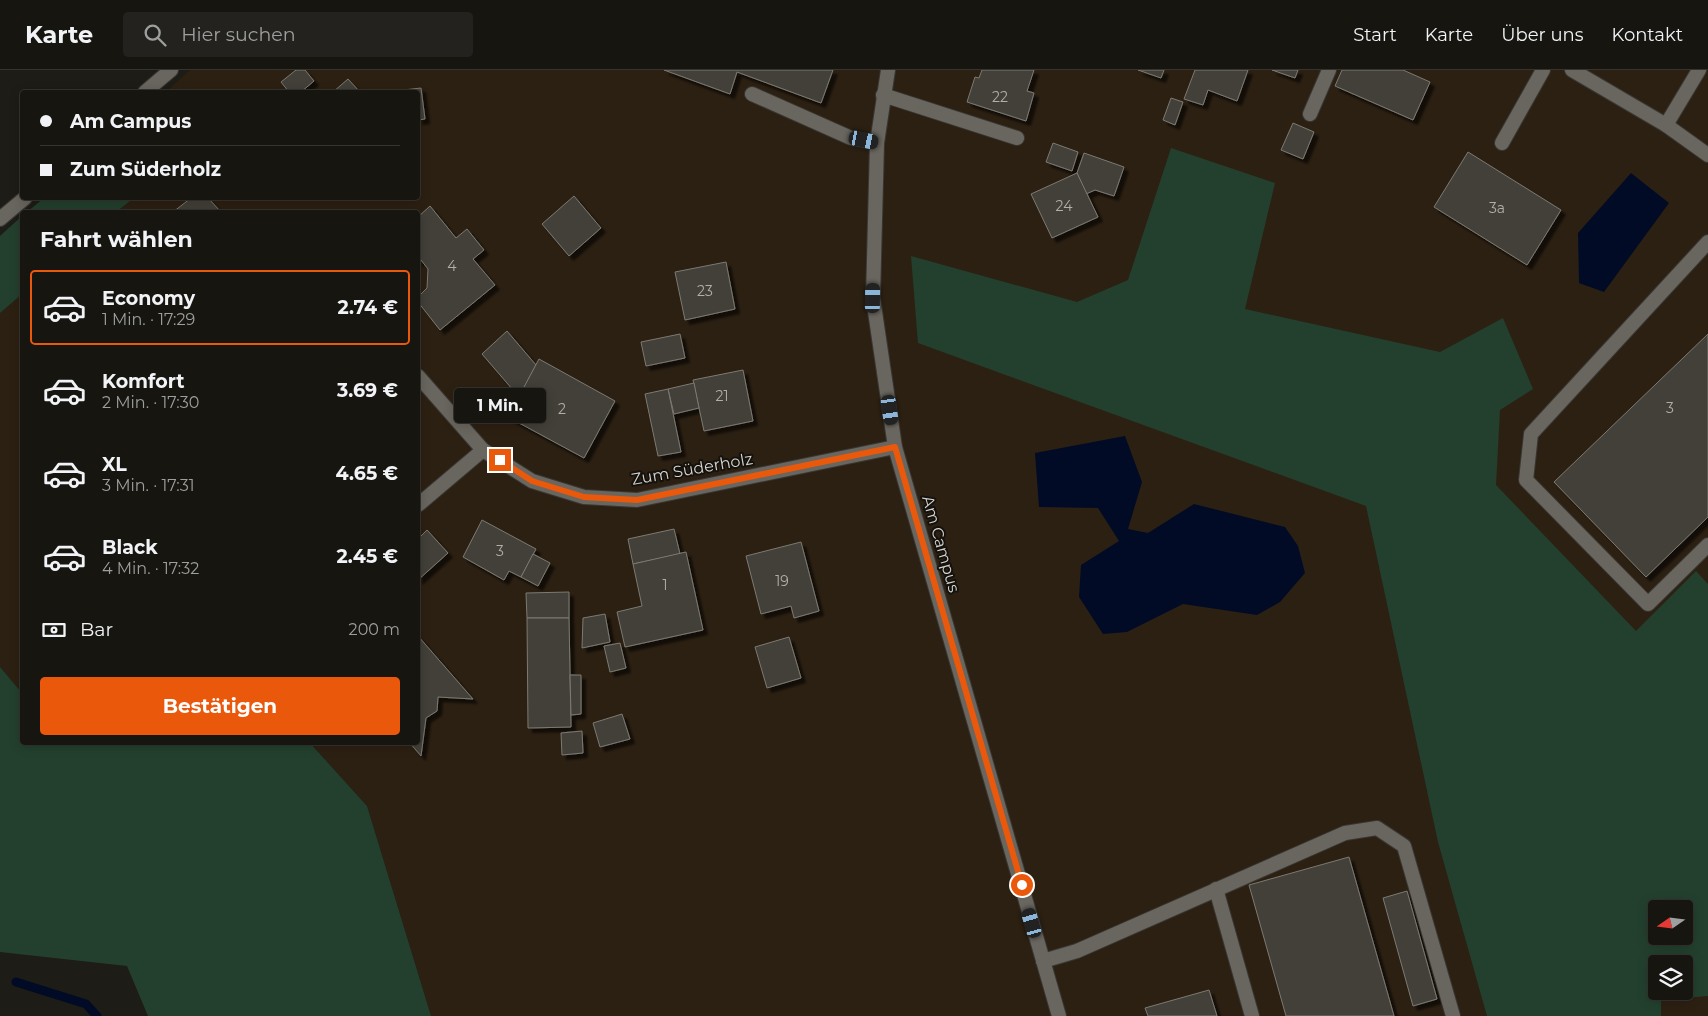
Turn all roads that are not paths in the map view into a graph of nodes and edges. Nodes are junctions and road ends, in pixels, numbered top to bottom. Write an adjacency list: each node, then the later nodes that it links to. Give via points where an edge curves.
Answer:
1 (171, 70): 7 (street)
2 (888, 70): 9 (street, Am Campus)
3 (1329, 70): 10 (street)
4 (1543, 70): 14 (street)
5 (1699, 70): 11 (street)
6 (1579, 72): 11 (street)
7 (147, 90)
8 (752, 94): 13 (street, via 852,138)
9 (883, 95): 12 (street); 13 (street, Am Campus)
10 (1310, 114)
11 (1666, 125): 15 (street)
12 (1017, 138)
13 (877, 143): 20 (street, Am Campus, via 873,298)
14 (1502, 143)
15 (1708, 155)
16 (23, 200): 17 (street)
17 (0, 219)
18 (1707, 246): 23 (street, via 1531,434 1526,480 1648,604)
19 (420, 378): 21 (street, Zum Süderholz)
20 (895, 447): 21 (street, Zum Süderholz, via 637,500 584,497 540,484); 25 (street, Am Campus)
21 (484, 450): 22 (street)
22 (420, 504)
23 (1708, 545)
24 (1216, 889): 25 (street, via 1077,951); 27 (street); 28 (street, via 1345,832 1377,828 1404,846)
25 (1044, 961): 26 (street, Am Campus)
26 (1060, 1016)
27 (1252, 1016)
28 (1453, 1016)

